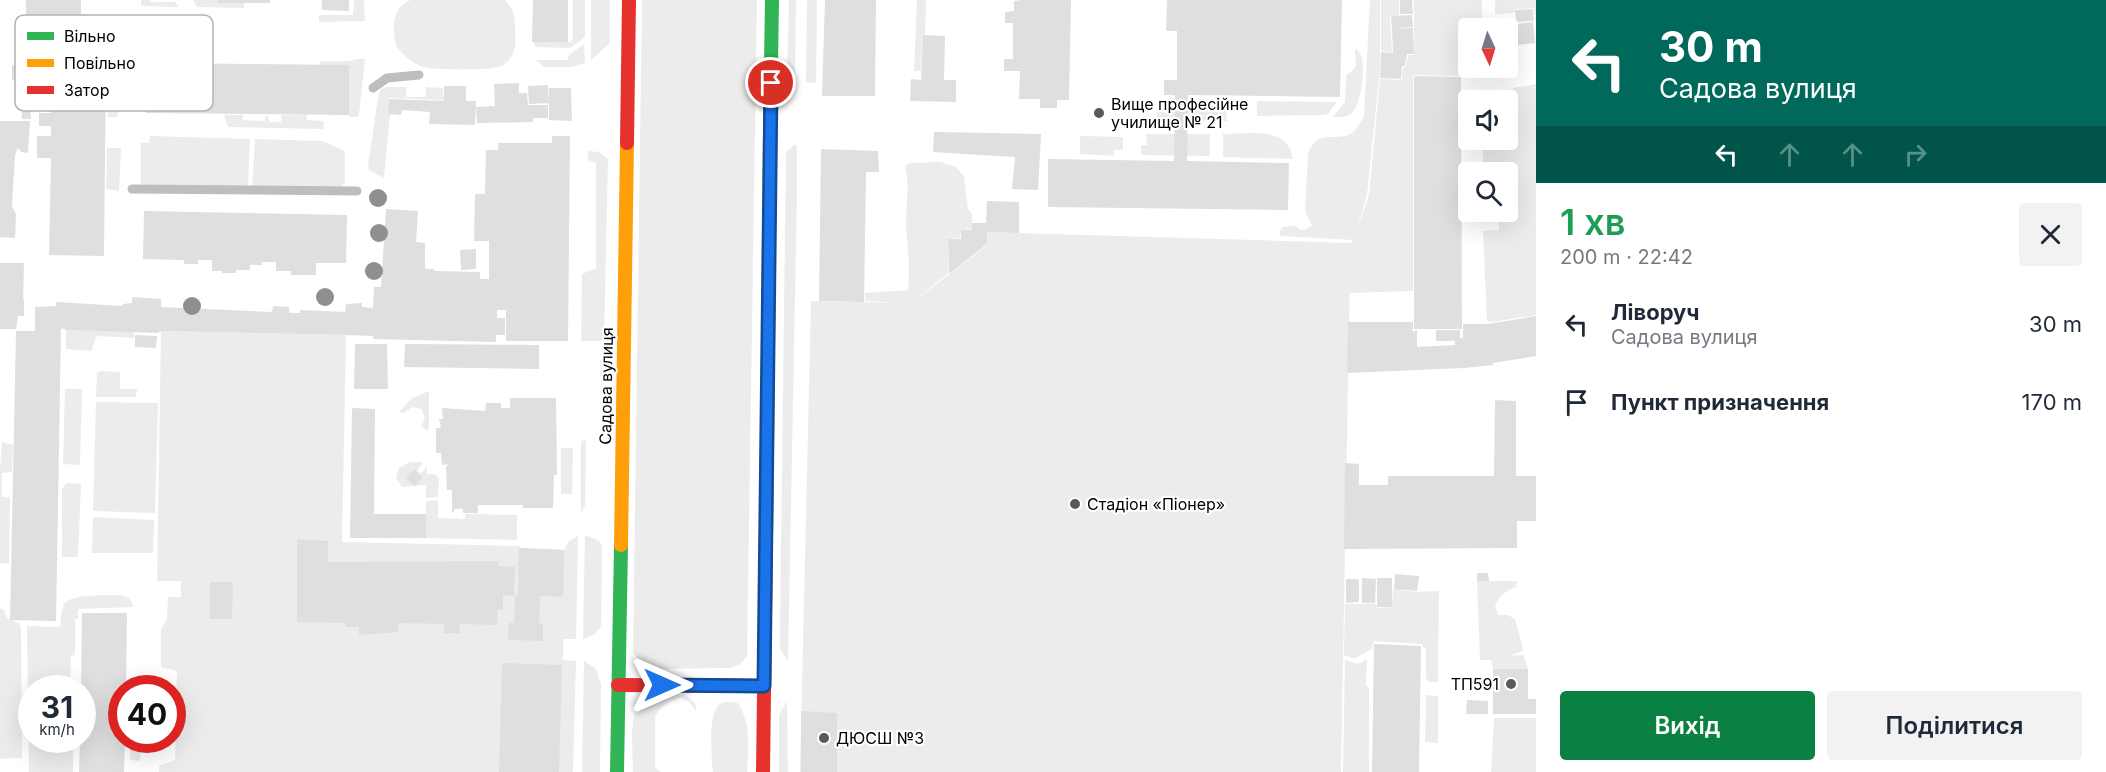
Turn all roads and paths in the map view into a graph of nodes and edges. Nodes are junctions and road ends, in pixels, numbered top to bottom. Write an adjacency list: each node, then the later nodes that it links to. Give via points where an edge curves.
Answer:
1 (629, 0): 7 (street, Садова вулиця)
2 (772, 0): 8 (street)
3 (419, 75): 4 (lane, via 387,78)
4 (373, 88)
5 (132, 189): 6 (lane)
6 (357, 191)
7 (618, 685): 8 (street); 9 (street, Садова вулиця)
8 (764, 686): 10 (street)
9 (617, 772)
10 (763, 772)

